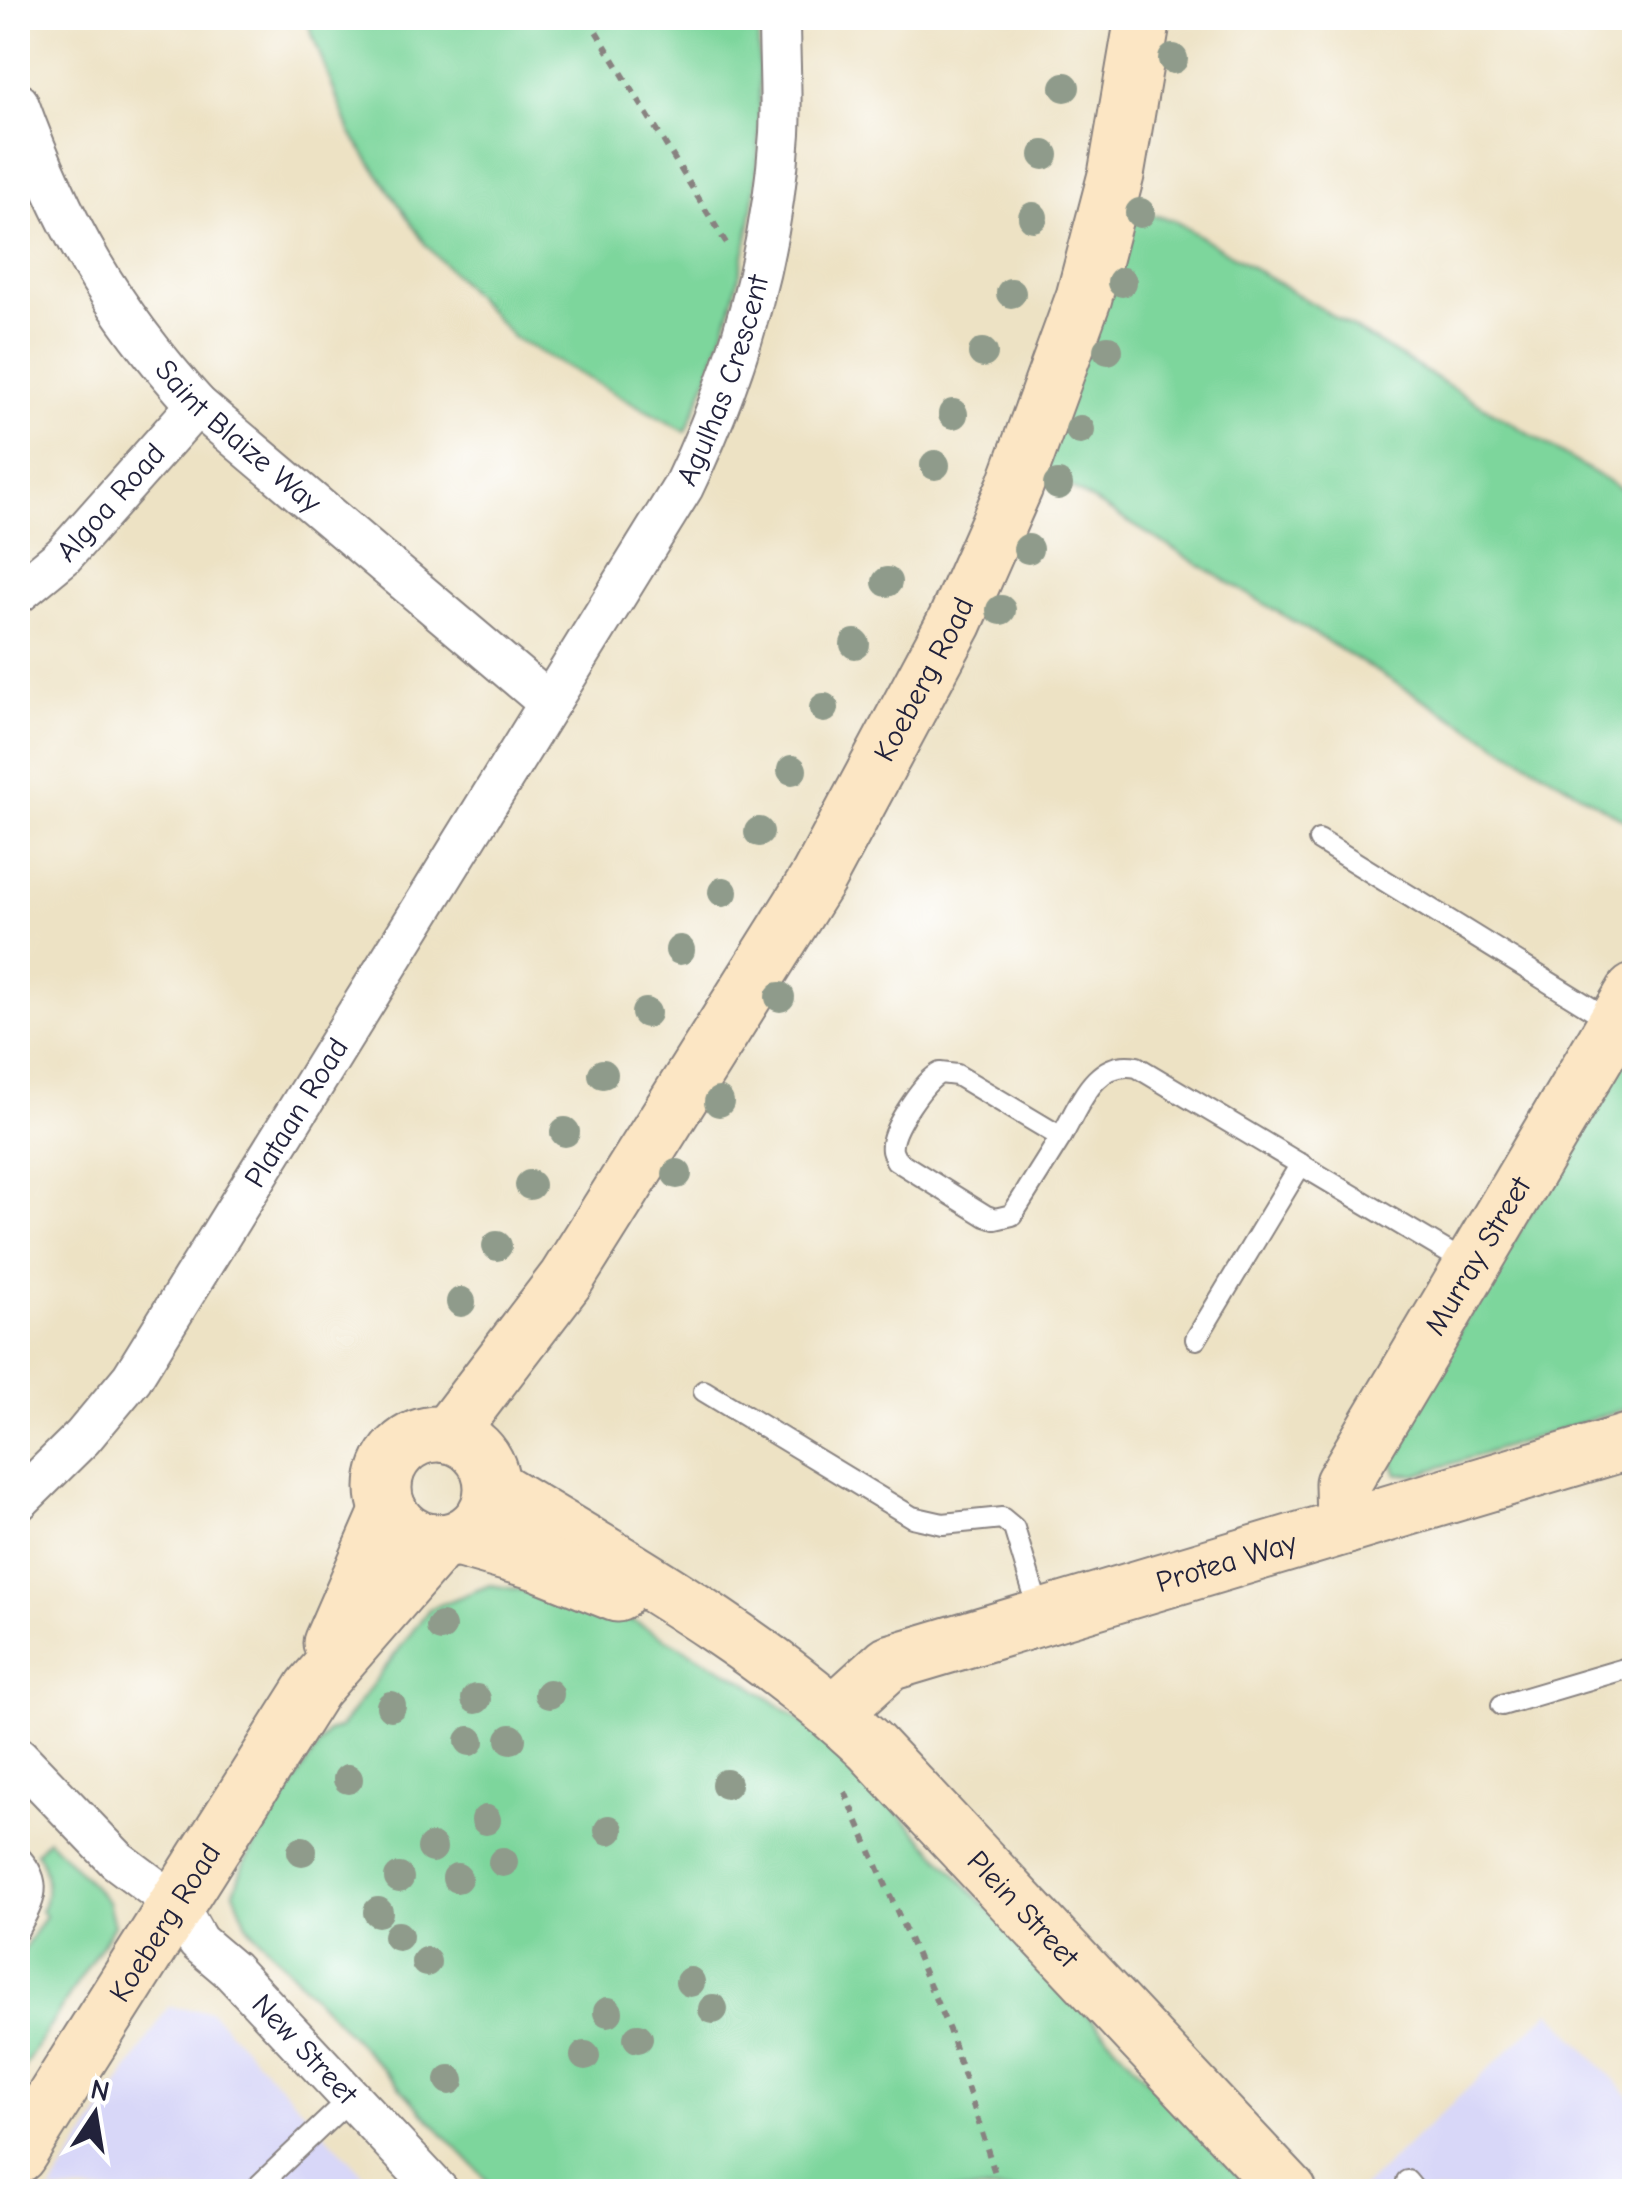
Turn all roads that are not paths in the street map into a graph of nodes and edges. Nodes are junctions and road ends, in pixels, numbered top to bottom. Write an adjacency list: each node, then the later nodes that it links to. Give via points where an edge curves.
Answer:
1 (779, 18): 6 (street, Agulhas Crescent, via 776,184 756,292 723,398 683,487)
2 (1143, 18): 15 (street, Koeberg Road, via 1116,175 1084,297 1015,486 955,622 818,878 566,1279)
3 (19, 114): 4 (street, Saint Blaize Way, via 93,270)
4 (197, 405): 5 (street, Algoa Road, via 63,556); 6 (street, Saint Blaize Way)
5 (18, 593)
6 (548, 702): 16 (street, Plataan Road, via 132,1378)
7 (1319, 840): 8 (lane)
8 (1625, 1008): 11 (street, Murray Street)
9 (1060, 1137): 9 (lane, via 1018,1208 1004,1218 986,1216 903,1166 892,1152 895,1134 925,1084 940,1073 957,1075); 10 (lane, via 1097,1077 1127,1065)
10 (1301, 1164): 11 (lane); 12 (lane)
11 (1472, 1267): 18 (street, Murray Street, via 1343,1483)
12 (1196, 1339)
13 (704, 1392): 20 (lane, via 912,1517 943,1524 1002,1518 1014,1528)
14 (1634, 1440): 18 (street, Protea Way)
15 (476, 1463): 17 (street, via 414,1439 395,1456 384,1486); 19 (street, via 483,1518); 21 (street, Plein Street)
16 (18, 1500)
17 (389, 1510): 19 (street, via 406,1531); 23 (street, Koeberg Road)
18 (1344, 1527): 20 (street, Protea Way)
19 (448, 1540): 21 (street, Plein Street, via 537,1562); 23 (street, Koeberg Road)
20 (1041, 1617): 25 (street, Protea Way, via 889,1663)
21 (745, 1646): 25 (street, Plein Street)
22 (1634, 1666): 24 (lane)
23 (313, 1688): 28 (street, Koeberg Road)
24 (1502, 1705)
25 (834, 1712): 34 (street, Plein Street)
26 (18, 1757): 28 (street, via 117,1860)
27 (18, 1855): 29 (lane, via 30,1867 35,1888)
28 (177, 1905): 30 (street, New Street, via 198,1942); 31 (street, Koeberg Road)
29 (18, 1930)
30 (351, 2098): 32 (lane); 33 (street, New Street)
31 (18, 2155)
32 (252, 2192)
33 (439, 2192)
34 (1288, 2192)

